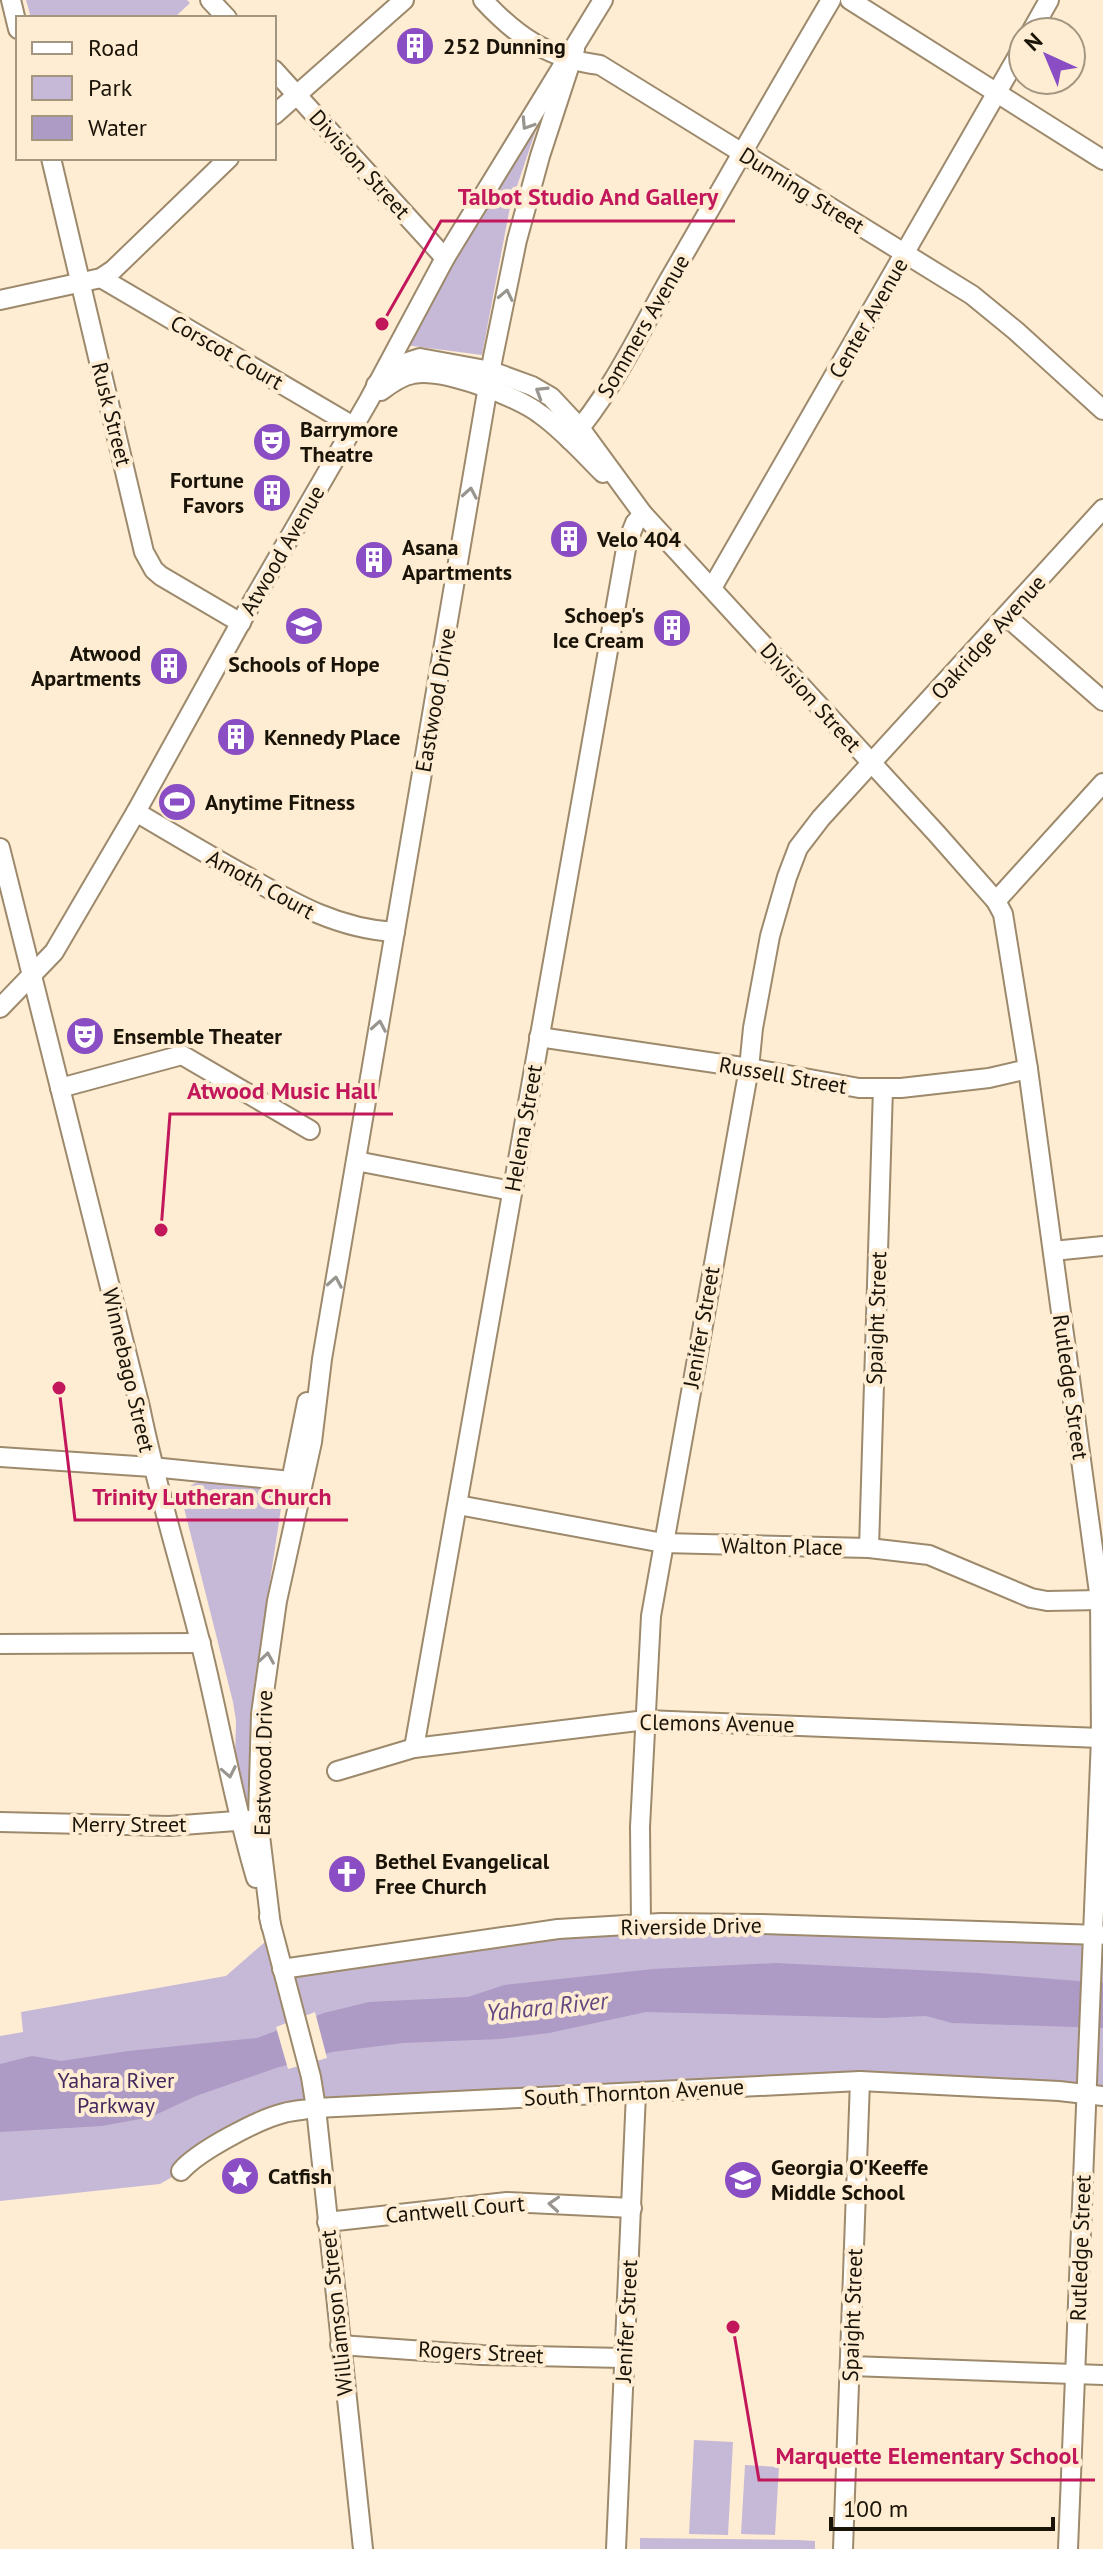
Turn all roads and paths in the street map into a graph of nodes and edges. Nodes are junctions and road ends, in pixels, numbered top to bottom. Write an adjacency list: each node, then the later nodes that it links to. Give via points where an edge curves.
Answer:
1 (11, 0): 9 (street)
2 (210, 0): 8 (street)
3 (404, 0): 13 (street)
4 (483, 0): 10 (street, Dunning Street, via 536,46)
5 (603, 0): 10 (street, Atwood Avenue)
6 (831, 0): 16 (street, Sommers Avenue)
7 (850, 0): 14 (street)
8 (225, 16)
9 (16, 21)
10 (573, 56): 16 (street, Dunning Street, via 600,65); 21 (street, Atwood Avenue, one-way to 21); 25 (street, Eastwood Drive, one-way to 10, via 517,240)
11 (276, 72): 13 (street, Division Street)
12 (1007, 77): 14 (street, Center Avenue)
13 (296, 94): 15 (street); 21 (street, Division Street)
14 (998, 94): 19 (street); 20 (street, Center Avenue)
15 (276, 113)
16 (742, 152): 20 (street, Dunning Street); 29 (street, Sommers Avenue, via 626,361)
17 (52, 160): 23 (street, Rusk Street)
18 (227, 160): 22 (street)
19 (1103, 160)
20 (904, 255): 27 (street, Dunning Street, via 972,295); 32 (street, Center Avenue)
21 (445, 258): 26 (street, Atwood Avenue)
22 (101, 278): 23 (street); 28 (street, Corscot Court)
23 (82, 282): 24 (street); 34 (street, Rusk Street, via 149,563 161,576)
24 (0, 300)
25 (489, 380): 26 (street, Division Street, via 414,373); 29 (street, Division Street); 41 (street, Eastwood Drive, one-way to 25)
26 (372, 392): 28 (street, Atwood Avenue)
27 (1103, 410)
28 (353, 426): 34 (street, Atwood Avenue)
29 (575, 434): 31 (street, Division Street)
30 (1103, 509): 33 (street, Oakridge Avenue)
31 (643, 514): 32 (street, Division Street); 44 (street, Helena Street, via 627,543)
32 (712, 588): 36 (street, Division Street)
33 (1006, 616): 35 (street); 36 (street, Oakridge Avenue)
34 (241, 623): 38 (street, Atwood Avenue)
35 (1103, 701)
36 (871, 764): 40 (street, Division Street); 45 (street, Jenifer Street, via 798,848 770,936)
37 (1103, 783): 40 (street)
38 (136, 812): 41 (street, Amoth Court, via 320,916); 42 (street, Atwood Avenue, via 54,952)
39 (1, 857): 42 (street, Winnebago Street)
40 (996, 901): 46 (street, Rutledge Street, via 1003,914)
41 (395, 932): 50 (street, Eastwood Drive, one-way to 41)
42 (31, 976): 43 (street, Atwood Avenue); 47 (street, Winnebago Street)
43 (0, 1008)
44 (539, 1037): 45 (street, Russell Street); 51 (street, Helena Street)
45 (749, 1068): 48 (street, Russell Street); 61 (street, Jenifer Street)
46 (1028, 1069): 48 (street, Russell Street); 53 (street, Rutledge Street)
47 (60, 1088): 49 (street, via 182,1055); 57 (street, Winnebago Street)
48 (883, 1088): 62 (street, Spaight Street)
49 (310, 1130)
50 (356, 1161): 51 (street); 54 (street, Eastwood Drive, one-way to 50)
51 (512, 1191): 60 (street, Helena Street)
52 (1103, 1246): 53 (street)
53 (1053, 1251): 63 (street, Rutledge Street)
54 (322, 1359): 59 (street, Eastwood Drive, via 308,1395); 64 (street, Eastwood Drive, via 312,1442)
55 (0, 1457): 56 (street)
56 (73, 1462): 57 (street); 58 (street)
57 (152, 1467): 59 (street); 65 (street, Winnebago Street)
58 (0, 1468)
59 (291, 1481): 64 (street, Eastwood Drive, via 276,1573)
60 (458, 1505): 61 (street, Walton Place); 69 (street, Helena Street)
61 (663, 1543): 62 (street, Walton Place); 67 (street, Jenifer Street, via 651,1616)
62 (869, 1548): 63 (street, Walton Place, via 929,1555 1031,1598 1047,1601)
63 (1100, 1592): 68 (street, Rutledge Street)
64 (277, 1601): 71 (street, Eastwood Drive, one-way to 64)
65 (201, 1643): 66 (street); 71 (street, Winnebago Street, one-way to 71)
66 (0, 1644)
67 (646, 1720): 68 (street, Clemons Avenue); 69 (street, Clemons Avenue); 73 (street, Jenifer Street)
68 (1101, 1738): 74 (street, Rutledge Street)
69 (414, 1748): 70 (street, Clemons Avenue)
70 (337, 1771)
71 (249, 1820): 72 (street, Merry Street, via 169,1826); 75 (street, Winnebago Street)
72 (0, 1822)
73 (641, 1924): 74 (street, Riverside Drive); 75 (street, Riverside Drive, via 558,1929)
74 (1097, 1935): 79 (street, Rutledge Street, via 1091,1956 1087,2057)
75 (282, 1969): 76 (street, Winnebago Street)
76 (311, 2077): 80 (street, Williamson Street)
77 (860, 2081): 78 (street, South Thornton Avenue); 79 (street, South Thornton Avenue); 86 (street, Spaight Street)
78 (636, 2093): 80 (street, South Thornton Avenue); 82 (street, Jenifer Street)
79 (1094, 2095): 87 (street, Rutledge Street)
80 (316, 2108): 81 (street, South Thornton Avenue, via 283,2113 225,2139); 83 (street, Williamson Street)
81 (181, 2171)
82 (632, 2208): 83 (street, Cantwell Court, one-way to 83, via 507,2202); 85 (street, Jenifer Street)
83 (327, 2222): 84 (street, Williamson Street)
84 (340, 2345): 85 (street, Rogers Street); 89 (street, Williamson Street)
85 (623, 2358): 90 (street, Jenifer Street)
86 (851, 2366): 87 (street); 91 (street, Spaight Street)
87 (1075, 2374): 88 (street); 92 (street, Rutledge Street)
88 (1103, 2375)
89 (363, 2549)
90 (616, 2549)
91 (843, 2549)
92 (1068, 2549)

